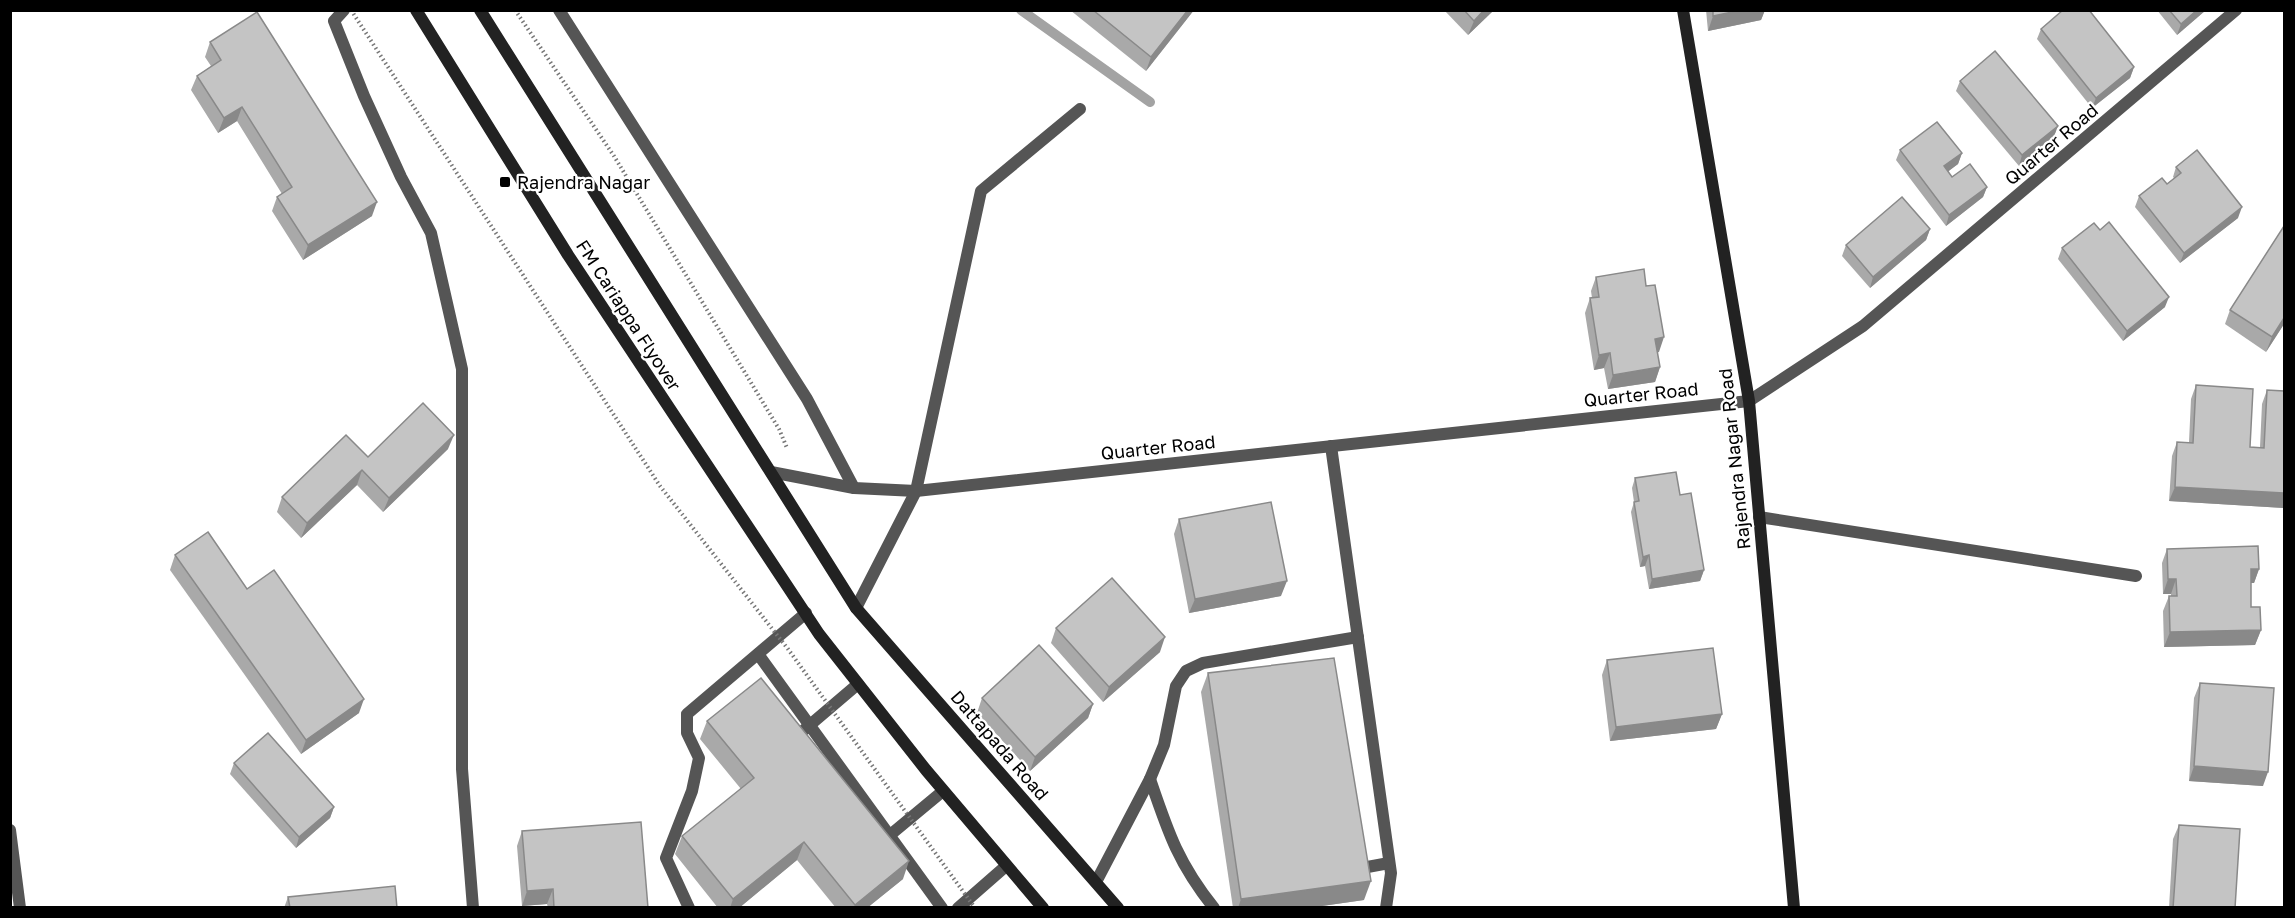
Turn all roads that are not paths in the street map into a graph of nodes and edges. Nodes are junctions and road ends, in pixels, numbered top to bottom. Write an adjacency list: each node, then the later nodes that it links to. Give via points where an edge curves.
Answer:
1 (344, 10): 32 (street, via 334,21 401,177 431,233 462,369 462,769)
2 (416, 10): 16 (main road, FM Cariappa Flyover, via 568,255)
3 (480, 10): 10 (main road, FM Cariappa Flyover)
4 (560, 10): 11 (street, via 807,399)
5 (1683, 10): 8 (main road, Rajendra Nagar Road)
6 (2236, 10): 8 (street, Quarter Road, via 1863,326)
7 (1080, 109): 12 (street, via 981,191)
8 (1749, 400): 9 (street, Quarter Road); 13 (main road, Rajendra Nagar Road)
9 (1331, 446): 12 (street, Quarter Road); 17 (street)
10 (771, 472): 11 (street, Quarter Road); 15 (main road, FM Cariappa Flyover)
11 (854, 488): 12 (street, Quarter Road)
12 (916, 491): 15 (street)
13 (1759, 517): 14 (street); 39 (main road, Rajendra Nagar Road)
14 (2136, 576)
15 (856, 608): 29 (main road, Dattapada Road)
16 (806, 614): 18 (street); 19 (main road, FM Cariappa Flyover)
17 (1358, 638): 22 (street, via 1203,663 1186,671 1176,687 1164,745); 26 (street)
18 (758, 654): 20 (street); 33 (street, via 687,714 687,734 699,758 692,791 666,858)
19 (858, 684): 20 (street); 23 (main road)
20 (810, 725): 21 (street); 25 (street)
21 (798, 735)
22 (1150, 779): 29 (street); 37 (street, via 1173,846)
23 (943, 791): 25 (street); 27 (main road)
24 (10, 830): 31 (street)
25 (886, 839): 34 (street)
26 (1389, 863): 28 (street); 38 (street)
27 (1006, 866): 35 (street); 36 (main road)
28 (1362, 868)
29 (1096, 882): 30 (main road, Dattapada Road)
30 (1118, 907)
31 (20, 908)
32 (473, 908)
33 (689, 908)
34 (942, 908)
35 (958, 908)
36 (1043, 908)
37 (1214, 908)
38 (1386, 908)
39 (1794, 908)

